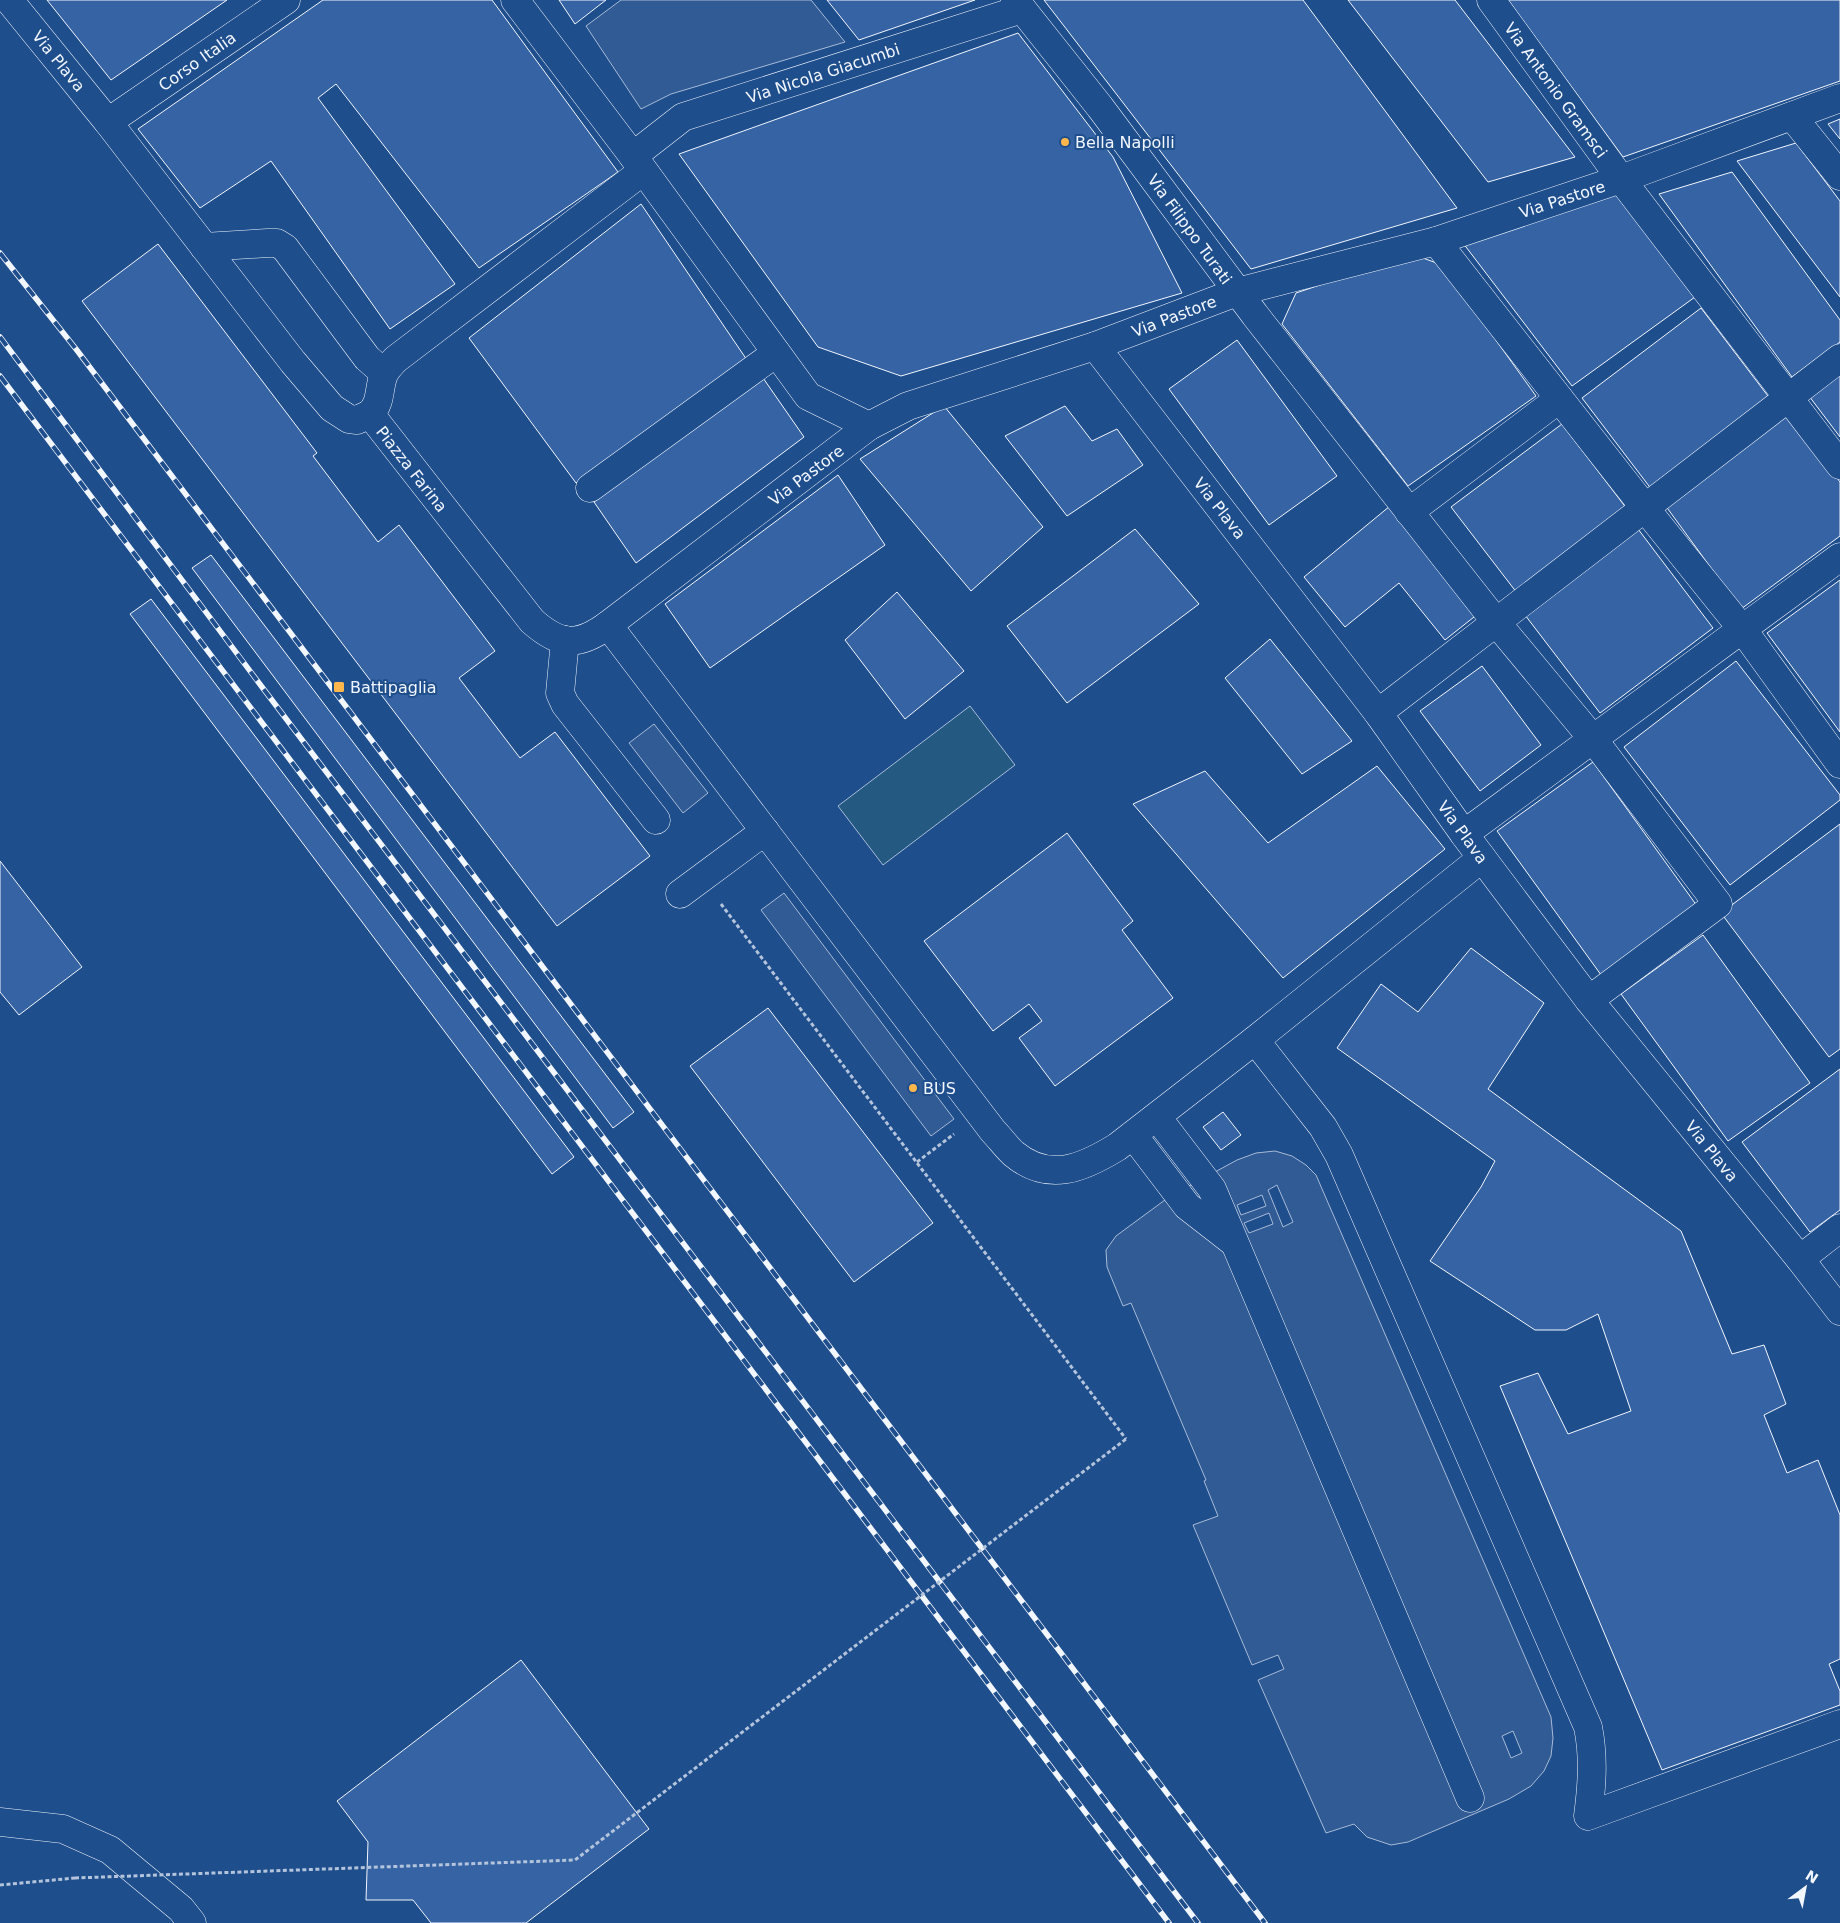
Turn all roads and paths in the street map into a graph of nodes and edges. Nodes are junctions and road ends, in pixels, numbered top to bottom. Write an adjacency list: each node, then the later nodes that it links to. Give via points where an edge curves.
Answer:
1 (9, 0): 8 (street, Via Plava)
2 (286, 0): 8 (street, Corso Italia)
3 (515, 0): 9 (street)
4 (1491, 0): 11 (street, Via Antonio Gramsci)
5 (1019, 5): 9 (street, Via Nicola Giacumbi, via 683,117); 14 (street, Via Filippo Turati, via 1100,107)
6 (1840, 98): 7 (street, Via Pastore)
7 (1792, 116): 10 (street); 11 (street, Via Pastore)
8 (108, 122): 13 (street, Piazza Farina)
9 (638, 163): 16 (street); 18 (street, Via Nicola Giacumbi, via 396,358)
10 (1840, 176)
11 (1621, 179): 12 (street, Via Pastore); 19 (street, Via Antonio Gramsci)
12 (1436, 241): 14 (street, Via Pastore); 20 (street)
13 (204, 247): 18 (street, via 277,243 285,248 367,358); 21 (street, Piazza Farina, via 332,408 349,419 357,420)
14 (1237, 292): 15 (street, Via Pastore); 26 (street, Via Filippo Turati)
15 (1095, 346): 22 (street, Via Pastore, via 908,406); 32 (street, Via Plava)
16 (776, 352): 22 (street, via 808,396); 24 (street)
17 (1840, 358): 19 (street)
18 (384, 373): 21 (street, via 379,401)
19 (1790, 397): 23 (street, Via Antonio Gramsci); 25 (street)
20 (1559, 399): 25 (street); 26 (street)
21 (370, 414): 31 (street, Piazza Farina, via 532,621 544,631)
22 (869, 426): 29 (street, Via Pastore)
23 (1840, 465)
24 (590, 488)
25 (1645, 508): 28 (street); 30 (street)
26 (1409, 512): 28 (street, Via Filippo Turati)
27 (1840, 557): 30 (street)
28 (1496, 622): 32 (street); 33 (street, Via Filippo Turati)
29 (608, 625): 31 (street, Via Pastore, via 585,640); 36 (street)
30 (1743, 630): 33 (street); 34 (street)
31 (565, 640): 35 (street, via 560,693 565,704)
32 (1378, 713): 37 (street, Via Plava)
33 (1593, 739): 37 (street); 41 (street, Via Filippo Turati, via 1718,904)
34 (1840, 764)
35 (656, 820)
36 (765, 830): 39 (street); 45 (street, via 980,1114 1014,1153 1038,1167 1066,1170 1097,1159)
37 (1464, 834): 38 (street, Via Plava)
38 (1482, 858): 41 (street, Via Plava); 42 (street)
39 (680, 894)
40 (716, 898): 46 (path)
41 (1589, 1000): 49 (street, Via Plava)
42 (1256, 1040): 43 (street); 51 (street, via 1339,1154 1588,1727 1593,1749 1588,1816)
43 (1157, 1117): 45 (street); 48 (street, via 1212,1189)
44 (955, 1134): 46 (path)
45 (1133, 1135): 48 (street, via 1187,1206)
46 (917, 1162): 54 (path, bridge, via 1126,1439 575,1860 75,1878)
47 (1840, 1228): 49 (street)
48 (1233, 1241): 52 (street)
49 (1800, 1259): 50 (street, Via Plava)
50 (1840, 1311)
51 (1840, 1724)
52 (1470, 1798)
53 (0, 1822): 55 (street, via 63,1829 110,1850 181,1909)
54 (0, 1885)
55 (192, 1923)

